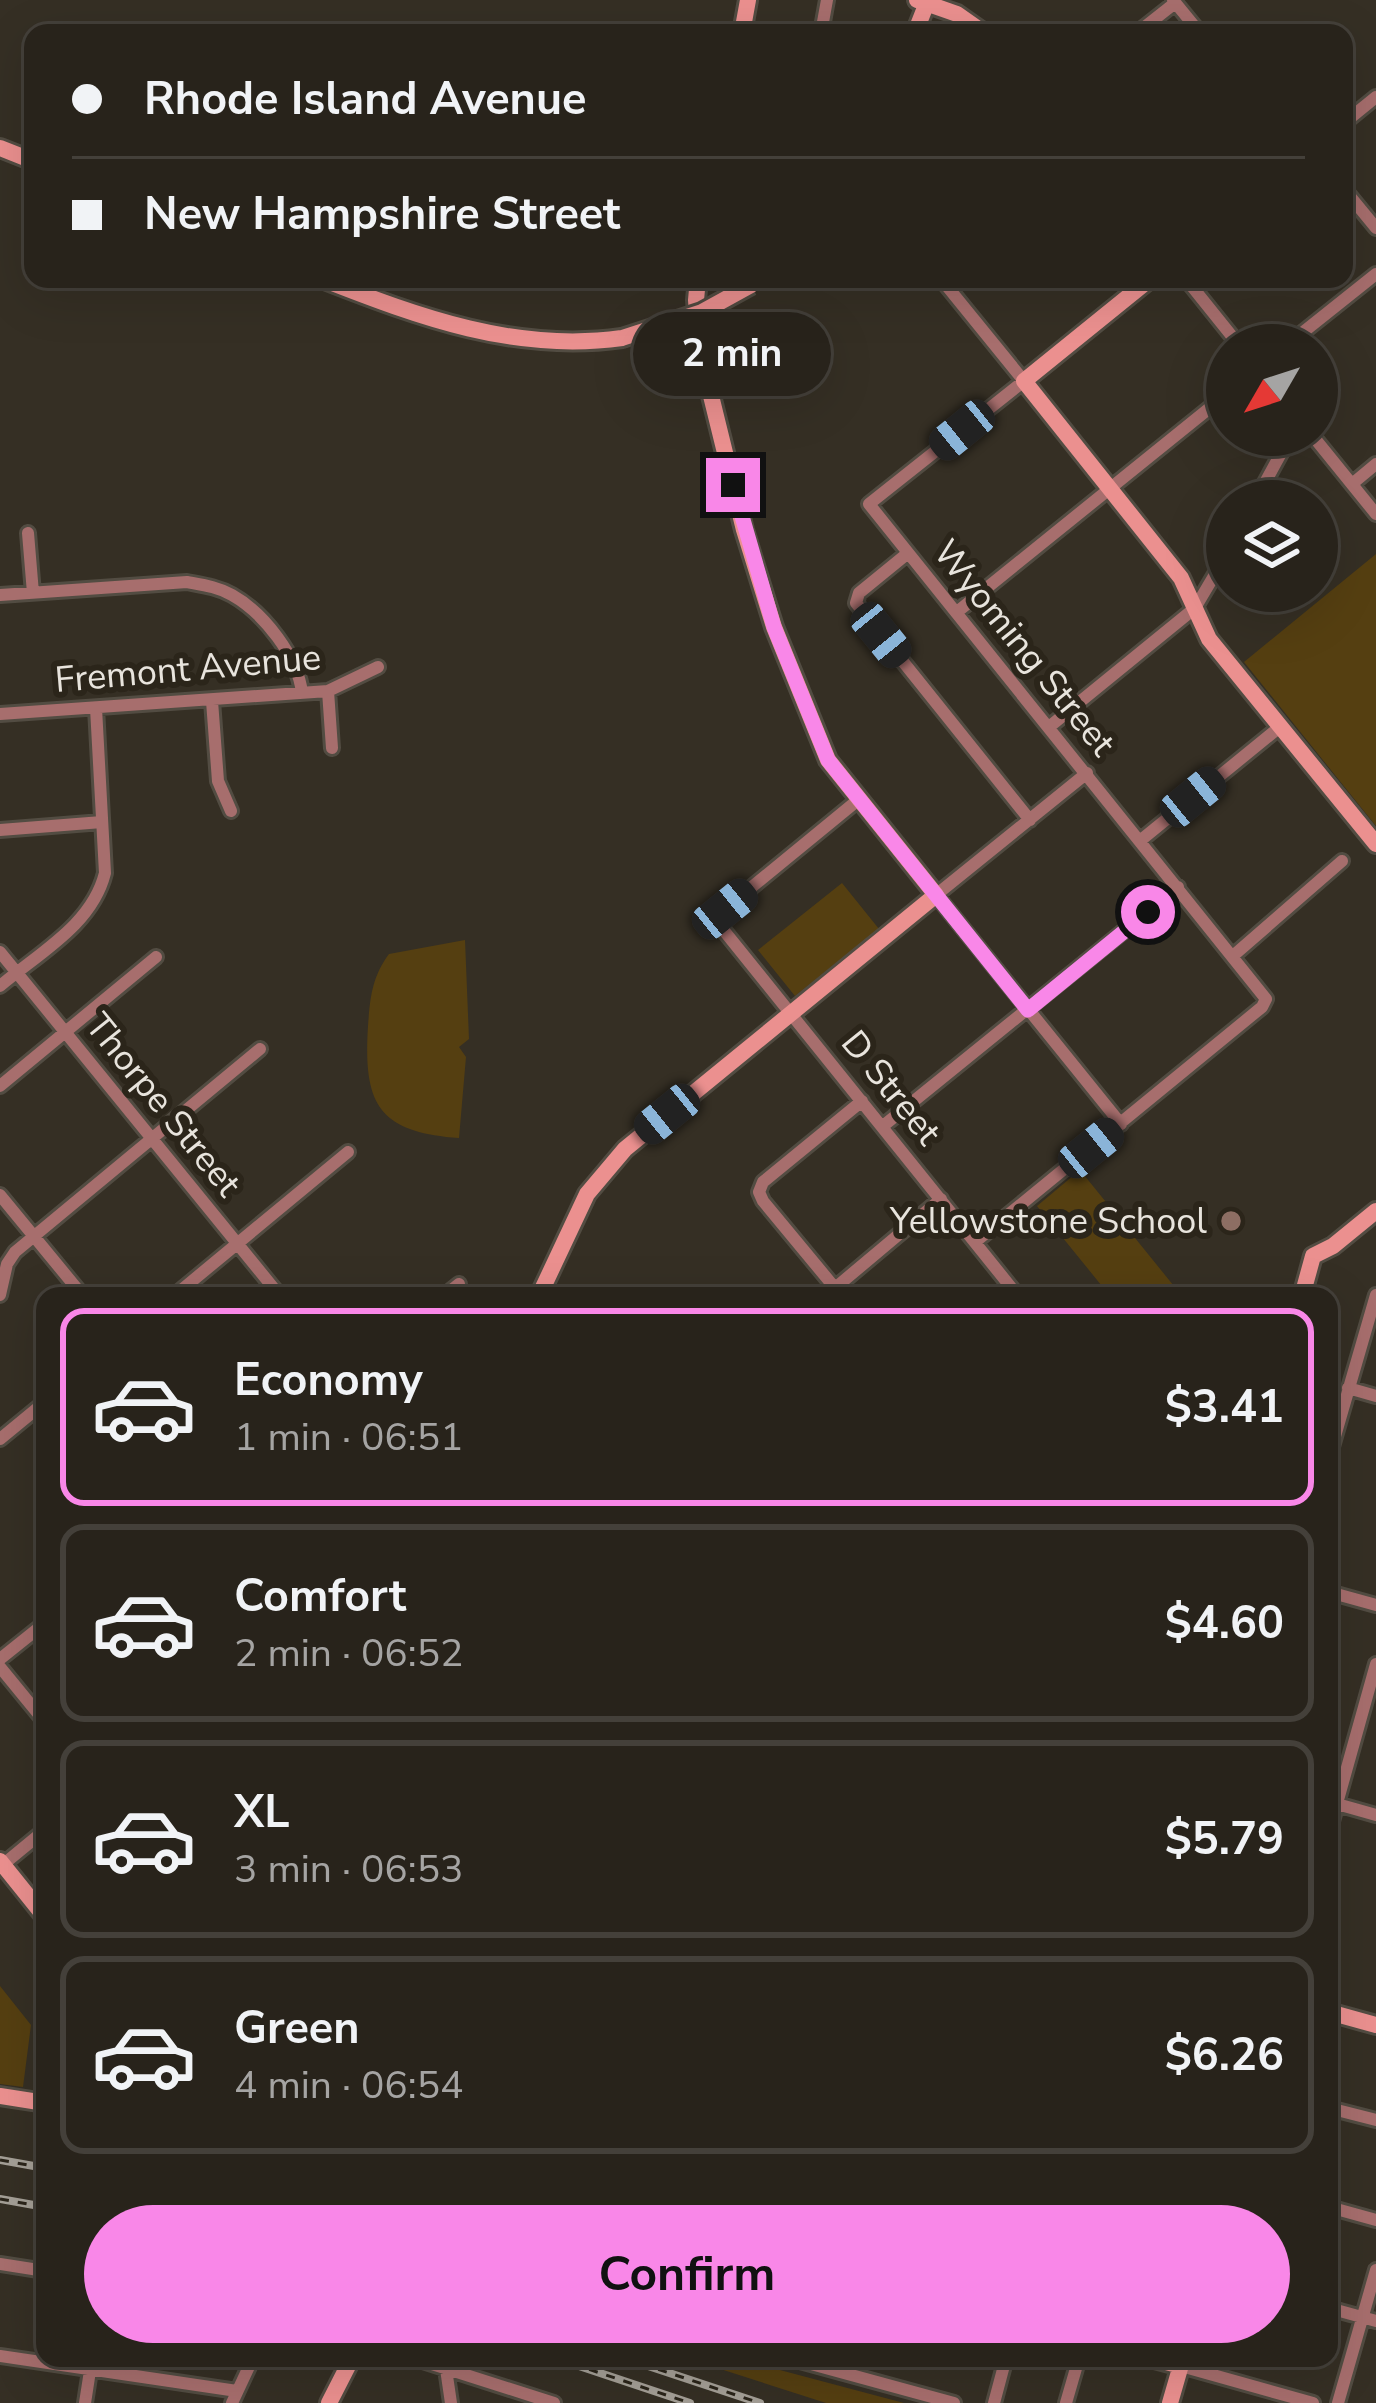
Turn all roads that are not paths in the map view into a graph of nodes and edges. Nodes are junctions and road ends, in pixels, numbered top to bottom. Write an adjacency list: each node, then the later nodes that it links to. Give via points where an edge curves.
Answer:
1 (924, 1): 3 (street)
2 (1174, 1): 4 (street)
3 (971, 24)
4 (1147, 24)
5 (1353, 200): 6 (street)
6 (1376, 228)
7 (1376, 274): 15 (street)
8 (348, 288): 10 (street, bridge, via 474,332 563,342 676,323)
9 (697, 288): 40 (street, via 700,351 756,572 828,760)
10 (744, 288)
11 (948, 288): 16 (street)
12 (1139, 288): 16 (street)
13 (1193, 288): 14 (street)
14 (1222, 324)
15 (1313, 324)
16 (1024, 381): 21 (street); 24 (street, Wyoming Street, via 869,504)
17 (1206, 411): 21 (street)
18 (1329, 456): 20 (street)
19 (1376, 464): 20 (street)
20 (1352, 484): 22 (street)
21 (1110, 489): 28 (street, via 1181,578); 29 (street)
22 (1376, 514)
23 (28, 533): 26 (street)
24 (908, 553): 29 (street, Wyoming Street); 42 (street, via 856,603)
25 (1206, 589): 28 (street)
26 (34, 593): 27 (street); 32 (street, via 212,586 255,613 293,661)
27 (0, 596)
28 (1195, 608): 36 (street, via 1209,639); 37 (street)
29 (957, 612): 37 (street, Wyoming Street)
30 (377, 667): 31 (street, Fremont Avenue)
31 (328, 691): 32 (street, Fremont Avenue); 38 (street)
32 (302, 693): 33 (street, Fremont Avenue)
33 (212, 701): 34 (street, Fremont Avenue); 41 (street, via 218,781)
34 (95, 708): 35 (street, Fremont Avenue); 43 (street)
35 (0, 714)
36 (1281, 726): 45 (street); 46 (street)
37 (1049, 727): 39 (street, Wyoming Street)
38 (332, 748)
39 (1087, 773): 42 (street); 45 (street, Wyoming Street)
40 (858, 800): 49 (street); 56 (street, D Street, via 721,917)
41 (231, 811)
42 (1030, 820): 49 (street)
43 (102, 822): 44 (street); 53 (street, via 105,873 92,908)
44 (0, 830)
45 (1141, 840): 48 (street, Wyoming Street)
46 (1376, 844)
47 (1342, 861): 51 (street)
48 (1178, 887): 51 (street, Wyoming Street); 55 (street)
49 (936, 895): 55 (street); 56 (street)
50 (0, 952): 53 (street, Thorpe Street)
51 (1234, 955): 61 (street, Wyoming Street, via 1266,999 1262,1007)
52 (156, 957): 57 (street)
53 (17, 972): 54 (street); 57 (street, Thorpe Street)
54 (0, 986)
55 (1028, 1010): 61 (street); 62 (street)
56 (791, 1013): 60 (street, D Street); 76 (street, via 625,1148 587,1194)
57 (66, 1033): 59 (street); 63 (street, Thorpe Street)
58 (260, 1049): 63 (street)
59 (0, 1086)
60 (862, 1101): 62 (street, D Street); 77 (street, via 759,1192)
61 (1120, 1124): 69 (street)
62 (883, 1126): 66 (street, D Street)
63 (151, 1138): 68 (street); 70 (street, Thorpe Street)
64 (348, 1152): 70 (street)
65 (0, 1195): 68 (street)
66 (941, 1199): 69 (street, D Street); 78 (street)
67 (1376, 1211): 80 (street, via 1313,1256)
68 (34, 1236): 72 (street); 81 (street, via 7,1264)
69 (975, 1242): 79 (street, D Street)
70 (238, 1244): 73 (street); 74 (street, Thorpe Street)
71 (459, 1284): 75 (street)
72 (76, 1287)
73 (185, 1287)
74 (273, 1287)
75 (455, 1287)
76 (543, 1287)
77 (835, 1287)
78 (837, 1287)
79 (1011, 1287)
80 (1304, 1287)
81 (0, 1295)
82 (1376, 1295): 83 (street)
83 (1348, 1388): 84 (street); 86 (street)
84 (1376, 1396)
85 (36, 1409): 87 (street)
86 (1338, 1424)
87 (0, 1439)
88 (1338, 1594): 89 (street)
89 (1376, 1605)
90 (36, 1631): 91 (street)
91 (0, 1663): 93 (street)
92 (1376, 1664): 94 (street)
93 (36, 1710)
94 (1338, 1786)
95 (1338, 1803): 96 (street)
96 (1376, 1814)
97 (36, 1838): 98 (street)
98 (1, 1864): 99 (street)
99 (36, 1906)
100 (1338, 2014): 101 (street)
101 (1376, 2025)
102 (0, 2096): 103 (street)
103 (36, 2102)
104 (1338, 2110): 105 (street)
105 (1376, 2120)
106 (1338, 2209): 107 (street)
107 (1376, 2220)
108 (0, 2264): 109 (street)
109 (36, 2270)
110 (1376, 2270): 112 (street)
111 (1338, 2310): 112 (street)
112 (1369, 2319): 136 (street)
113 (0, 2356): 114 (street)
114 (36, 2359)
115 (92, 2367): 127 (street)
116 (105, 2367): 126 (street)
117 (249, 2367): 126 (street)
118 (347, 2367): 128 (street)
119 (440, 2367): 125 (street)
120 (822, 2367): 131 (street)
121 (1004, 2367): 132 (street)
122 (1076, 2367): 133 (street)
123 (1181, 2367): 134 (street)
124 (1198, 2367): 135 (street)
125 (446, 2369): 129 (street); 130 (street)
126 (235, 2397)
127 (86, 2403)
128 (329, 2403)
129 (452, 2403)
130 (554, 2403)
131 (954, 2403)
132 (994, 2403)
133 (1066, 2403)
134 (1170, 2403)
135 (1312, 2403)
136 (1338, 2403)

